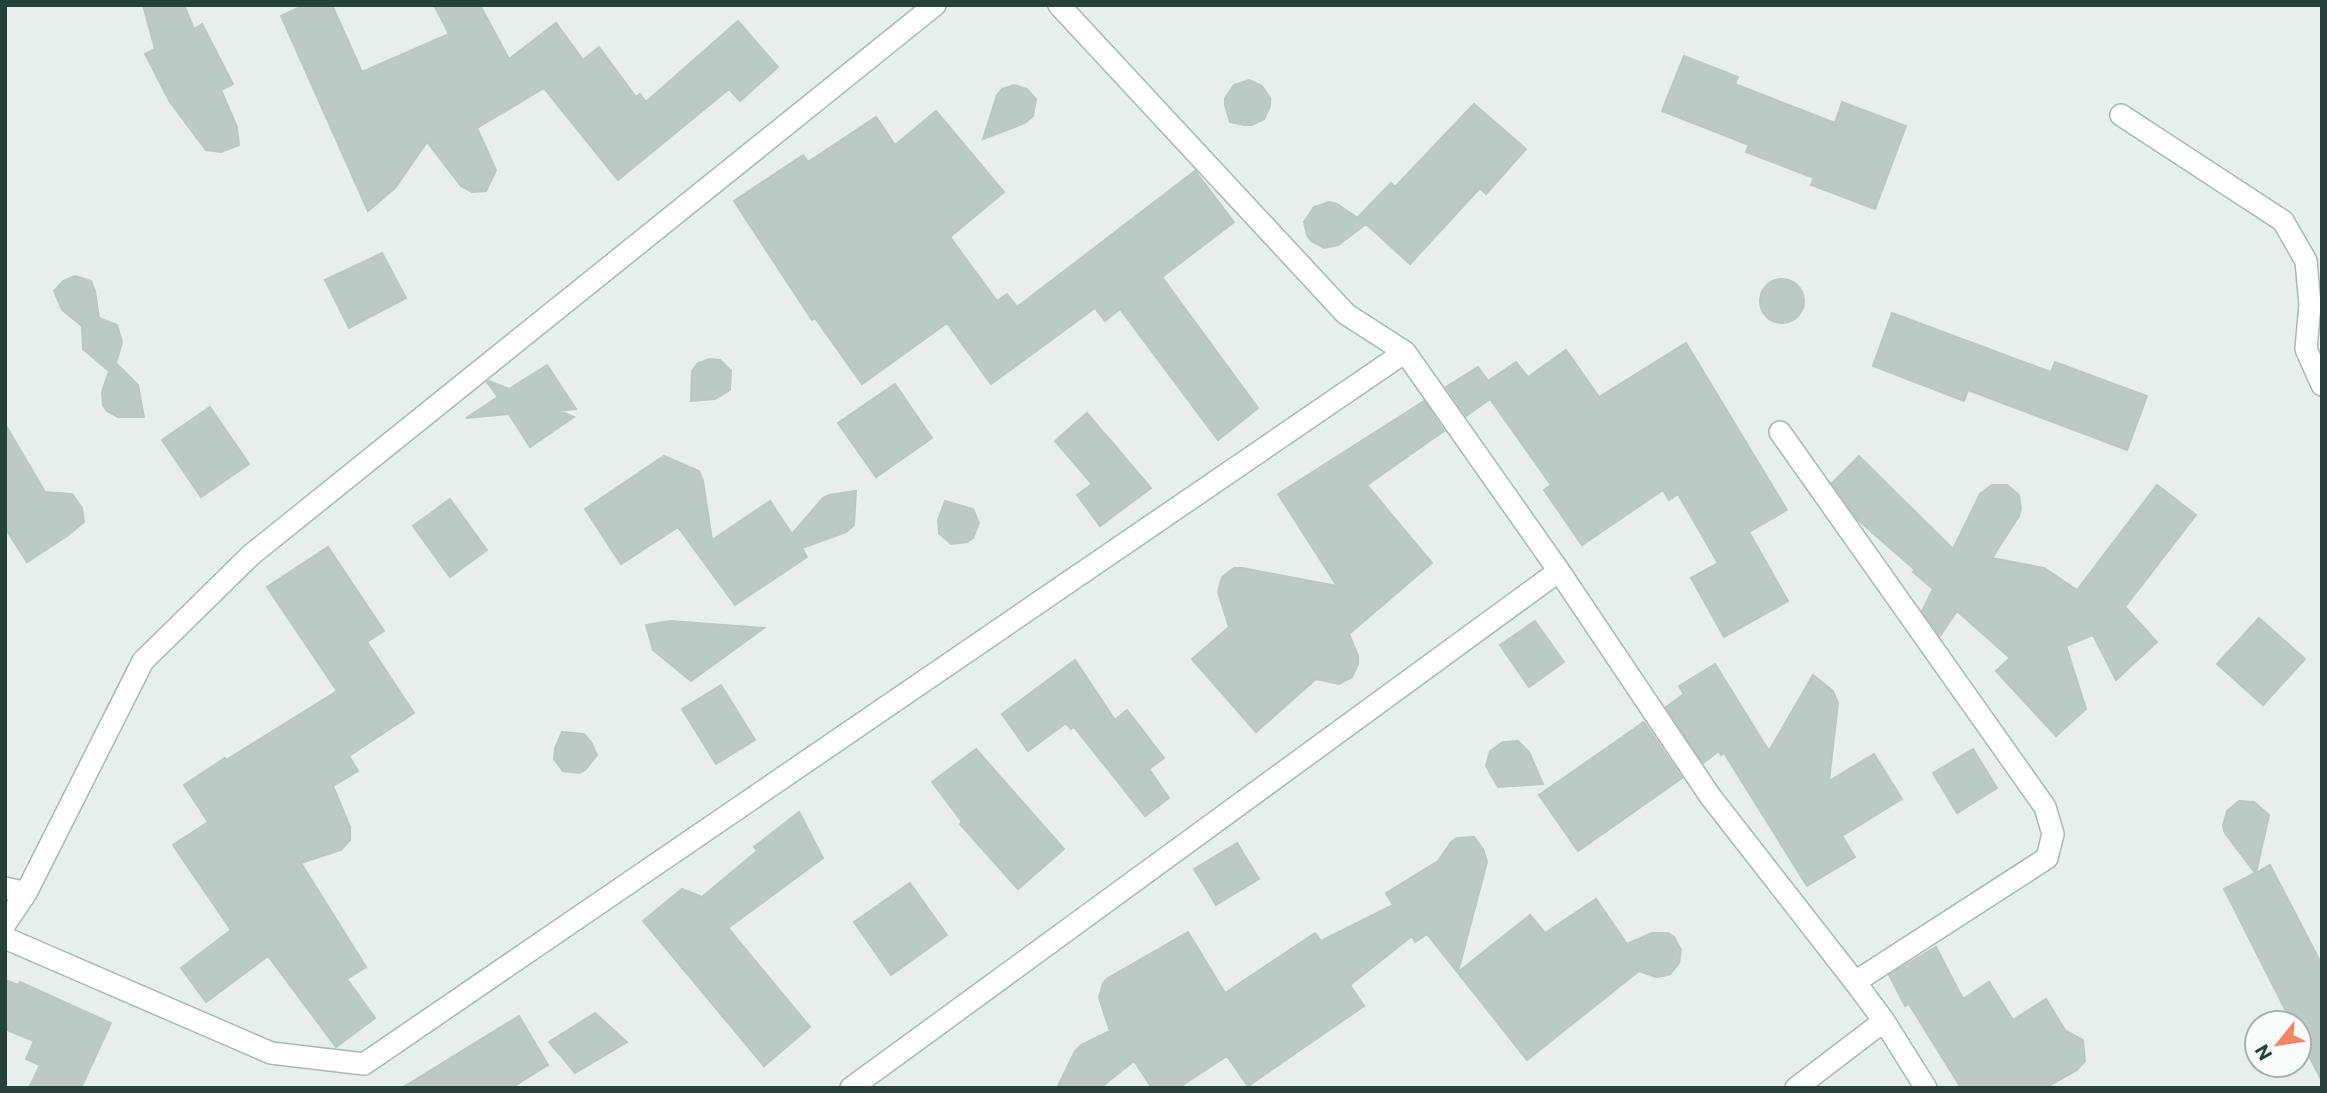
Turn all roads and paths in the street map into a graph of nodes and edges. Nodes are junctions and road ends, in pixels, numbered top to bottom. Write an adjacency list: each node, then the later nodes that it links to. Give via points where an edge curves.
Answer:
1 (935, 5): 8 (street, via 251,555 143,662)
2 (1059, 5): 4 (street, via 1346,313)
3 (2121, 115): 5 (street, via 2283,221 2306,261 2310,304 2306,349)
4 (1405, 352): 7 (street); 10 (street, via 364,1064 271,1053)
5 (2322, 385)
6 (1780, 432): 11 (street, via 2045,807 2053,834 2047,858)
7 (1559, 571): 11 (street, via 1710,796); 13 (street)
8 (16, 890): 9 (street)
9 (5, 924)
10 (5, 939)
11 (1855, 982): 12 (street)
12 (1884, 1021): 14 (street); 15 (street)
13 (851, 1088)
14 (1796, 1088)
15 (1926, 1088)

